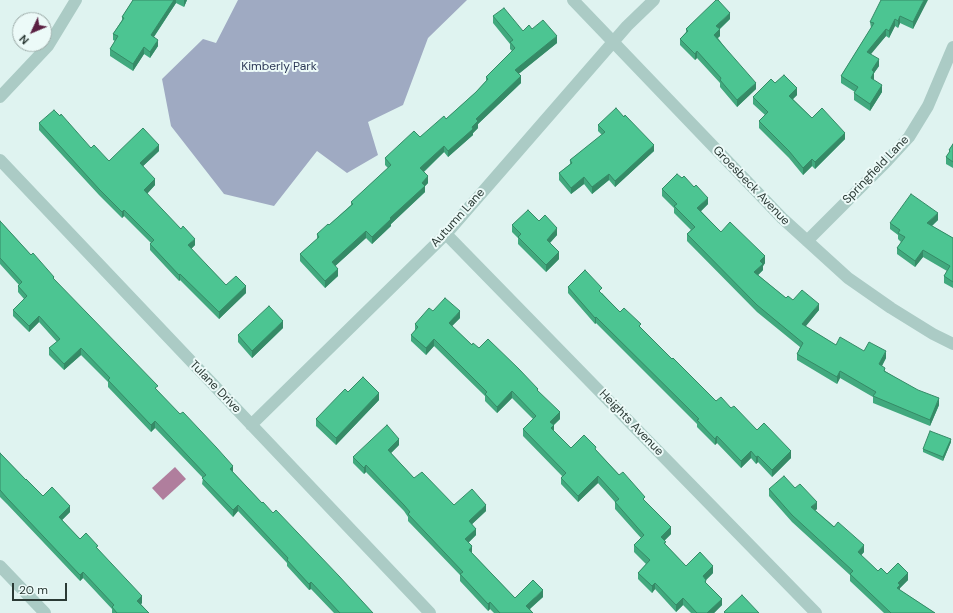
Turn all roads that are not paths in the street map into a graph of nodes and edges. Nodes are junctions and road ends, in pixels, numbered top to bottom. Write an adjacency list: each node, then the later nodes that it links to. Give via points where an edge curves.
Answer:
1 (76, 0): 6 (street, via 48,46)
2 (573, 0): 4 (street, Groesbeck Avenue)
3 (654, 0): 4 (street, Autumn Lane)
4 (613, 42): 8 (street, Autumn Lane); 9 (street, Groesbeck Avenue)
5 (953, 47): 9 (street, Springfield Lane, via 928,106 909,137)
6 (0, 97)
7 (0, 160): 11 (street, Tulane Drive)
8 (446, 234): 11 (street, Autumn Lane); 15 (street, Heights Avenue)
9 (807, 241): 10 (street, Groesbeck Avenue, via 854,282 891,308)
10 (953, 344)
11 (251, 425): 14 (street, Tulane Drive)
12 (0, 566): 13 (street)
13 (45, 613)
14 (430, 613)
15 (816, 613)

